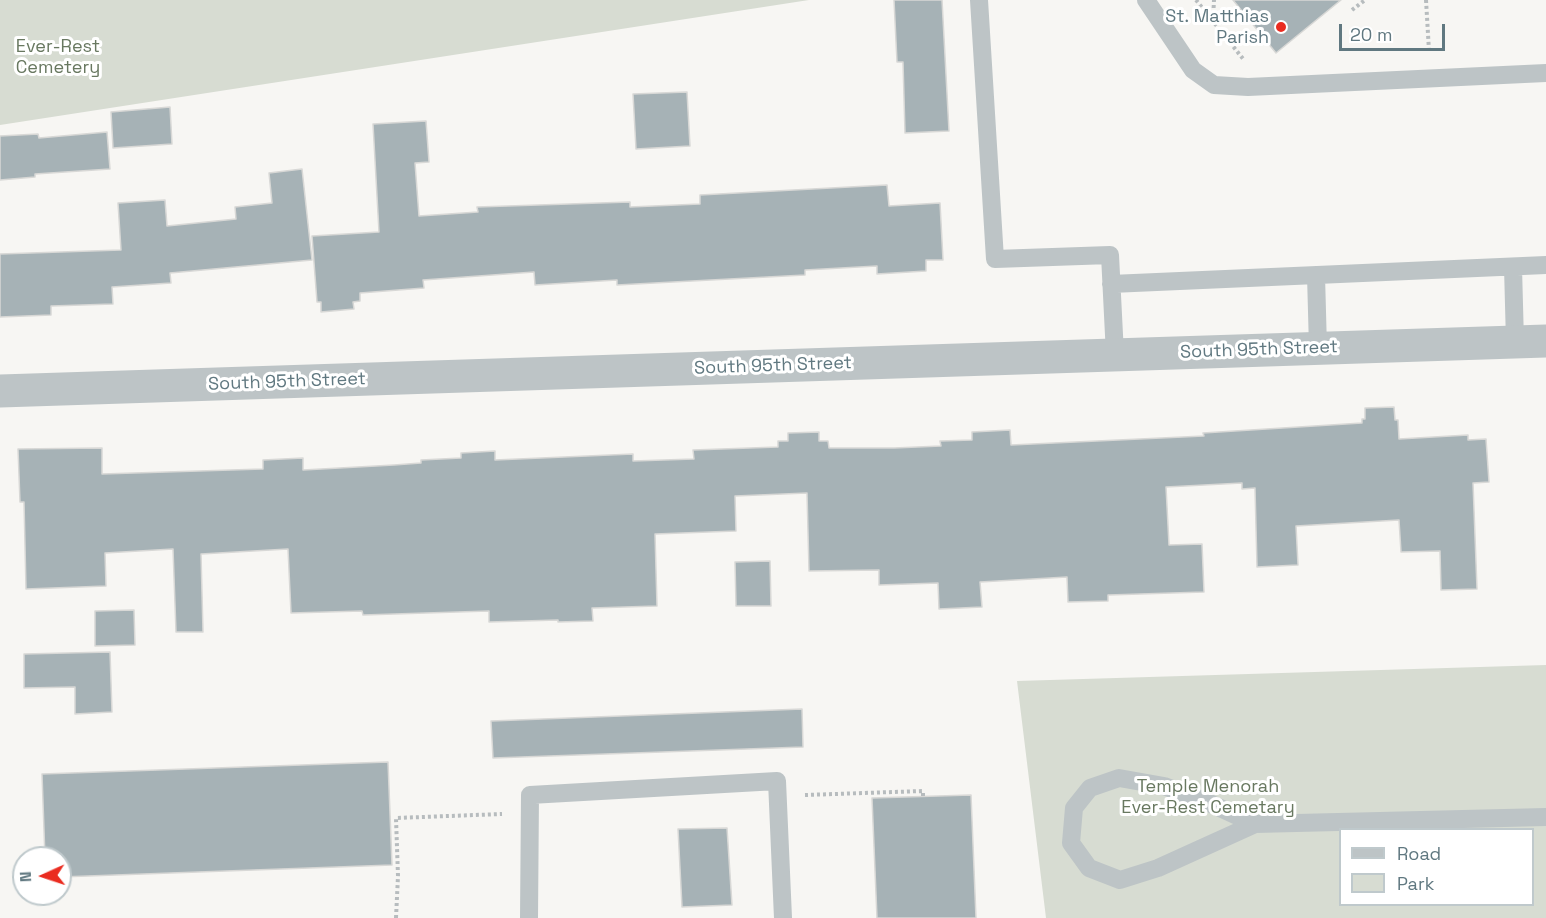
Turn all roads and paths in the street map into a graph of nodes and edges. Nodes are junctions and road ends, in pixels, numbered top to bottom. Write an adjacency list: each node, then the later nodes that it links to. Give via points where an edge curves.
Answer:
1 (979, 0): 15 (lane, via 995,259 1110,255)
2 (1146, 0): 11 (lane, via 1193,70 1214,85 1248,87)
3 (1196, 0): 8 (path)
4 (1214, 0): 8 (path)
5 (1365, 0): 7 (path)
6 (1426, 0): 9 (path)
7 (1352, 10)
8 (1213, 21): 10 (path)
9 (1429, 55)
10 (1245, 62)
11 (1546, 73)
12 (1546, 265): 13 (lane)
13 (1513, 267): 14 (lane); 16 (lane)
14 (1316, 275): 15 (lane); 17 (lane)
15 (1111, 284): 18 (lane)
16 (1531, 341): 17 (street, South 95th Street)
17 (1318, 348): 18 (street, South 95th Street)
18 (1115, 355): 19 (street, South 95th Street)
19 (0, 391)
20 (777, 796): 21 (path, via 923,790); 22 (lane, via 777,781 530,795); 27 (lane)
21 (923, 797)
22 (529, 814): 25 (path, via 396,818); 26 (lane)
23 (1546, 817): 24 (lane)
24 (1255, 824): 24 (lane, via 1164,786 1119,778 1090,788 1074,808 1071,843 1089,868 1120,880 1158,868)
25 (396, 918)
26 (529, 918)
27 (783, 918)

